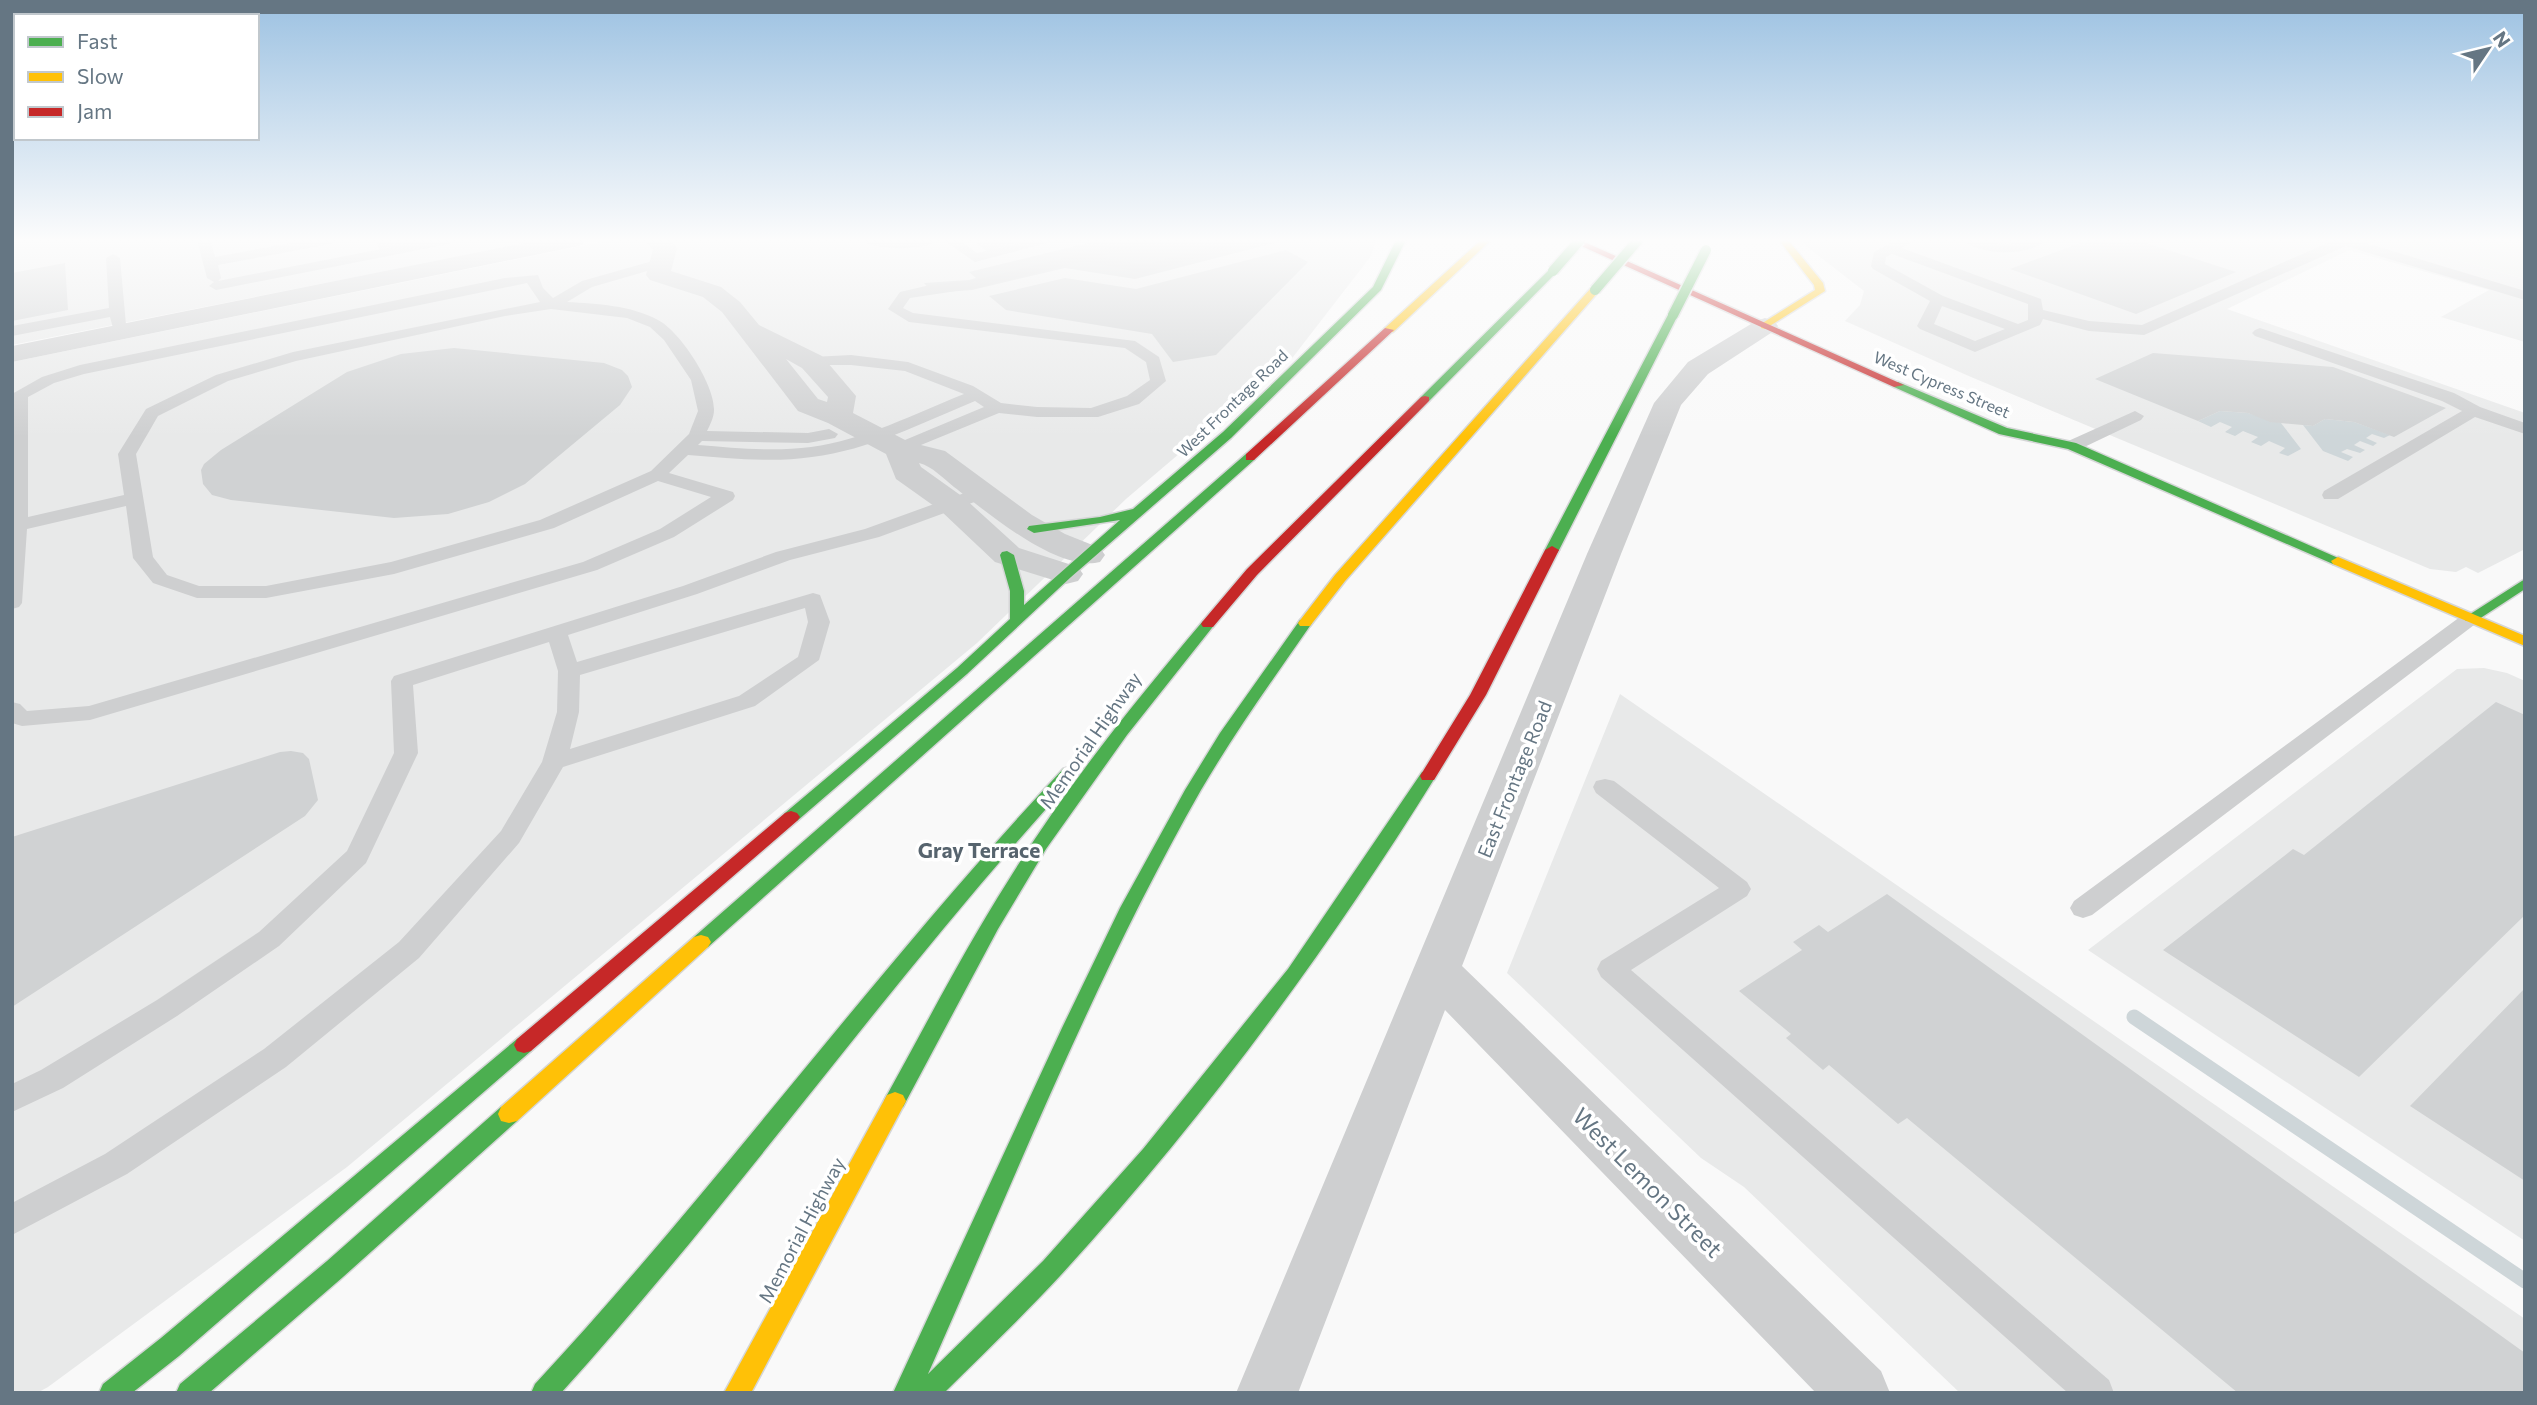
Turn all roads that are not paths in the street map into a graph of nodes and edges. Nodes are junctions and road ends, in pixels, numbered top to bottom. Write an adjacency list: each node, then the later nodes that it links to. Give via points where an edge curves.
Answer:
1 (117, 306): 24 (lane)
2 (221, 306): 20 (lane)
3 (249, 306): 20 (street)
4 (397, 306): 47 (lane, via 94,367 48,380 20,395)
5 (547, 306): 44 (lane, via 293,358 222,377 183,395 152,413 127,454)
6 (559, 306): 38 (lane, via 631,314 655,324 669,337 699,380 706,411)
7 (729, 306): 25 (street)
8 (897, 306): 32 (lane, via 895,309 909,317 1129,344 1153,360 1158,381 1133,400 1092,413)
9 (1359, 306): 46 (main road, West Frontage Road, via 1227,435)
10 (1416, 306): 67 (main road, via 335,1269)
11 (1518, 306): 58 (main road, Memorial Highway, bridge, via 1252,572)
12 (1581, 306): 70 (main road, bridge, via 1340,578 1261,679 1185,803 1099,967)
13 (1678, 306): 71 (main road, bridge, via 1478,695 1404,817 1295,974 1152,1156 1051,1269)
14 (1749, 306): 22 (main road, West Cypress Street)
15 (1790, 306): 22 (main road, East Frontage Road)
16 (1935, 306): 26 (lane, via 1925,326 1975,347)
17 (1956, 306): 26 (lane)
18 (2036, 306): 21 (lane)
19 (2198, 306): 21 (lane, via 2144,330 2089,326)
20 (222, 311): 24 (street)
21 (2035, 313): 26 (lane, via 2035,321)
22 (1772, 314): 23 (main road, West Cypress Street); 39 (main road, West Cypress Street, via 2003,431); 63 (street, East Frontage Road, via 1698,368 1668,403)
23 (1806, 321)
24 (118, 322): 27 (lane); 29 (street)
25 (740, 323): 30 (street); 37 (street, via 808,405)
26 (2018, 329)
27 (12, 331)
28 (2260, 333): 33 (lane, via 2448,397)
29 (12, 354)
30 (812, 362): 31 (lane, via 851,360 908,367); 37 (street)
31 (976, 395): 32 (lane); 37 (lane)
32 (998, 408): 37 (lane)
33 (2474, 411): 36 (lane); 43 (lane)
34 (2135, 416): 39 (lane)
35 (2041, 424): 39 (main road, West Cypress Street)
36 (2525, 429)
37 (867, 433): 38 (lane, via 808,438); 40 (lane, via 816,452 779,455); 42 (street, via 934,457); 45 (street, via 908,472)
38 (698, 436): 40 (lane)
39 (2072, 446): 53 (main road, West Cypress Street)
40 (684, 449): 41 (lane)
41 (657, 475): 44 (lane, via 547,524 394,568 266,593 197,592 160,579 143,558); 59 (lane, via 726,496 667,533 590,566 90,713 22,719)
42 (981, 493): 45 (lane); 48 (street)
43 (2331, 495)
44 (134, 498): 47 (lane)
45 (952, 504): 49 (street); 55 (lane)
46 (1139, 511): 48 (main road); 50 (main road, West Frontage Road)
47 (18, 525): 52 (lane)
48 (1034, 529): 50 (street)
49 (1007, 555): 50 (street); 54 (main road, via 1017,591)
50 (1077, 565): 54 (main road, West Frontage Road)
51 (2525, 583): 53 (main road)
52 (12, 603)
53 (2471, 618): 56 (main road, West Cypress Street); 62 (lane)
54 (1017, 620): 66 (main road, West Frontage Road, via 819,794)
55 (557, 633): 57 (lane); 64 (lane, via 402,681 406,753 357,856 269,939 167,1008)
56 (2525, 642)
57 (569, 671): 60 (lane, via 568,712); 60 (lane, via 813,599 819,622 808,660 747,701)
58 (1140, 703): 68 (main road, via 1036,806 922,936 726,1186); 69 (main road, Memorial Highway, via 992,922)
59 (12, 709)
60 (554, 762): 65 (lane, via 510,837 409,950 275,1058 116,1164)
61 (1605, 788): 74 (lane, via 1738,889 1611,969)
62 (2082, 908)
63 (1438, 972): 72 (street, East Frontage Road); 73 (street, West Lemon Street)
64 (12, 1099)
65 (12, 1220)
66 (112, 1393)
67 (189, 1393)
68 (544, 1393)
69 (737, 1393)
70 (906, 1393)
71 (926, 1393)
72 (1267, 1393)
73 (1859, 1393)
74 (2096, 1393)

